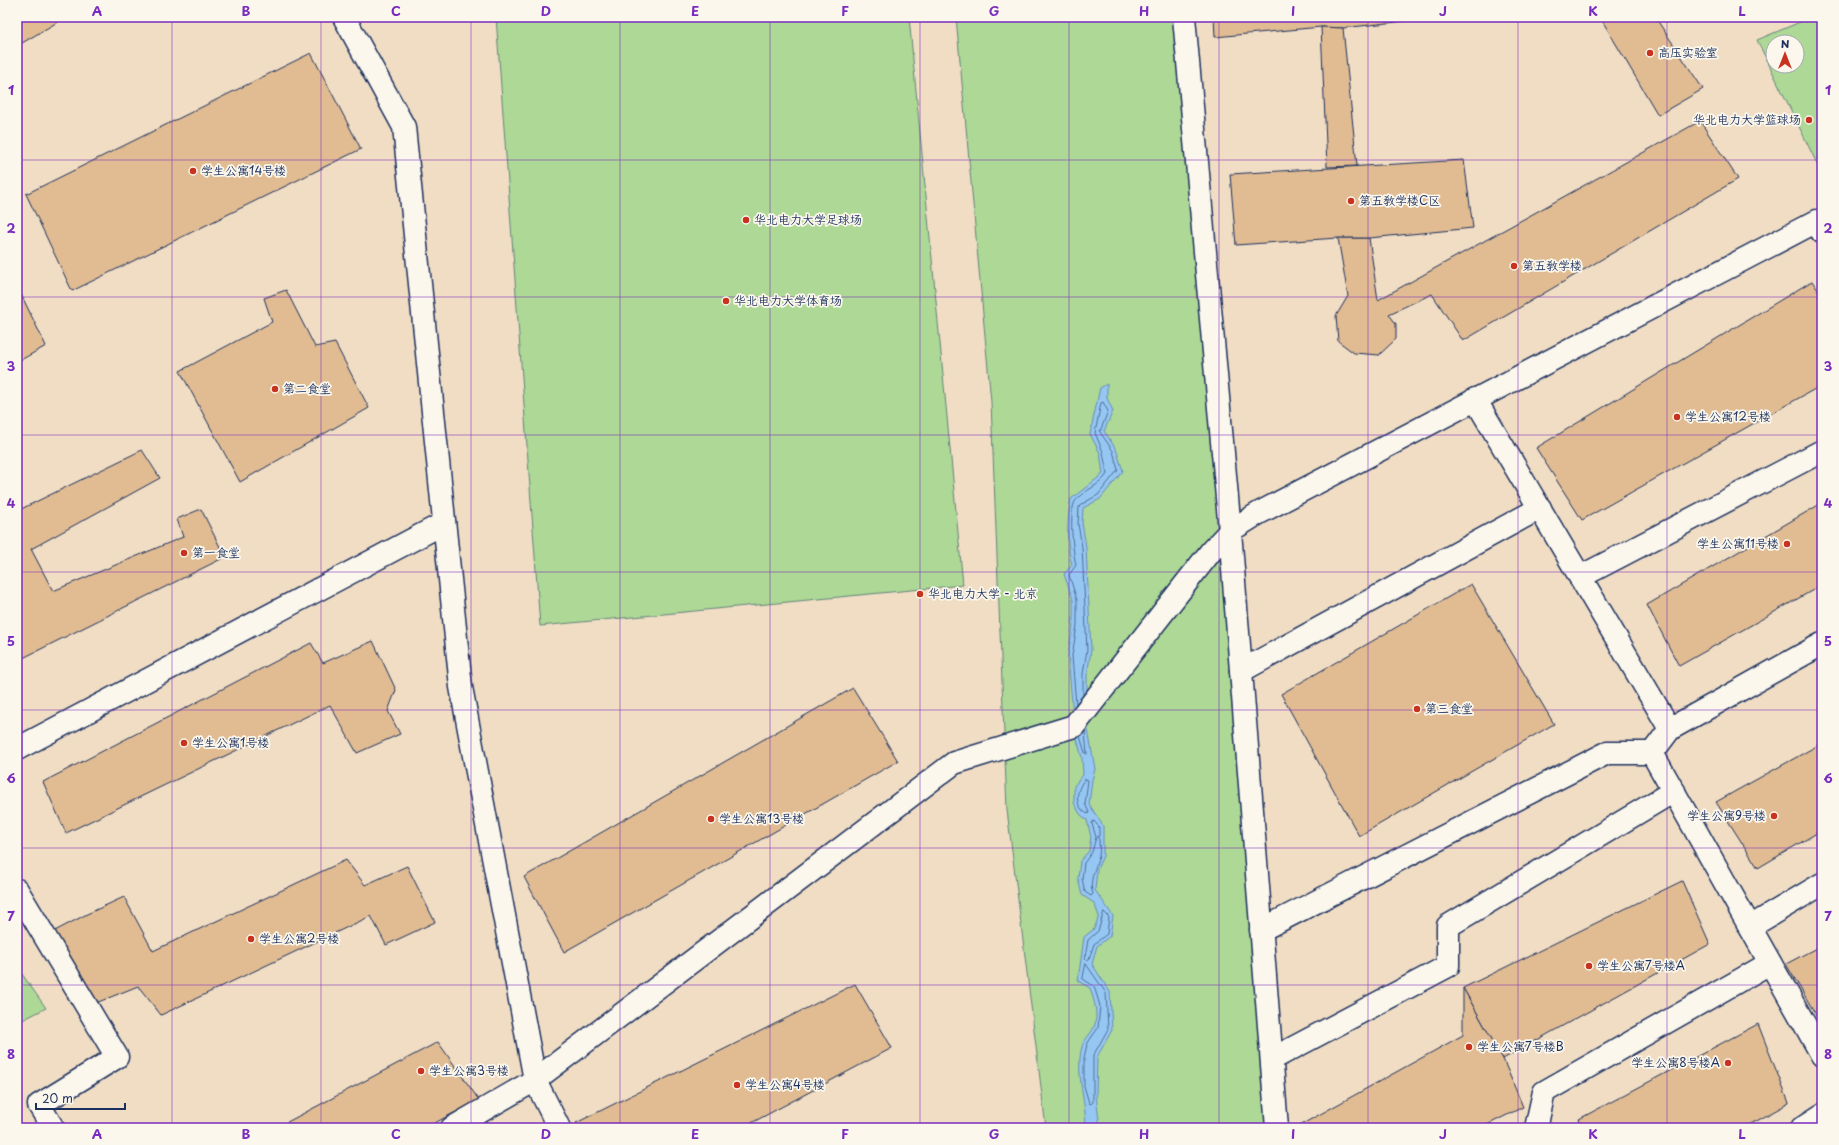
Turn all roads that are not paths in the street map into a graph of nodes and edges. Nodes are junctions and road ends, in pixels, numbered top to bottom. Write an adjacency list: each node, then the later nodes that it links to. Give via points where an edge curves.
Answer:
1 (344, 17): 7 (street, via 404,127)
2 (1184, 17): 8 (street)
3 (1820, 224): 4 (street)
4 (1475, 399): 6 (street); 8 (street)
5 (1822, 450): 9 (street)
6 (1540, 508): 9 (street); 11 (street)
7 (444, 523): 13 (street); 23 (street, via 461,687)
8 (1230, 531): 11 (street); 23 (street, via 1212,550 1074,726 954,763)
9 (1580, 577): 12 (street)
10 (1822, 644): 12 (street)
11 (1241, 671): 19 (street)
12 (1670, 729): 14 (street)
13 (17, 749)
14 (1652, 752): 15 (street); 19 (street, via 1607,752)
15 (1674, 792): 18 (street); 22 (street, via 1448,926 1448,966)
16 (1822, 884): 18 (street)
17 (17, 890): 25 (street, via 117,1057 39,1105)
18 (1750, 926): 20 (street)
19 (1261, 930): 22 (street)
20 (1770, 962): 21 (street); 29 (street, via 1544,1092)
21 (1822, 1054)
22 (1272, 1059): 28 (street)
23 (535, 1080): 26 (street); 27 (street)
24 (1822, 1115): 30 (street)
25 (53, 1128)
26 (452, 1128)
27 (559, 1128)
28 (1277, 1128)
29 (1536, 1128)
30 (1802, 1128)

